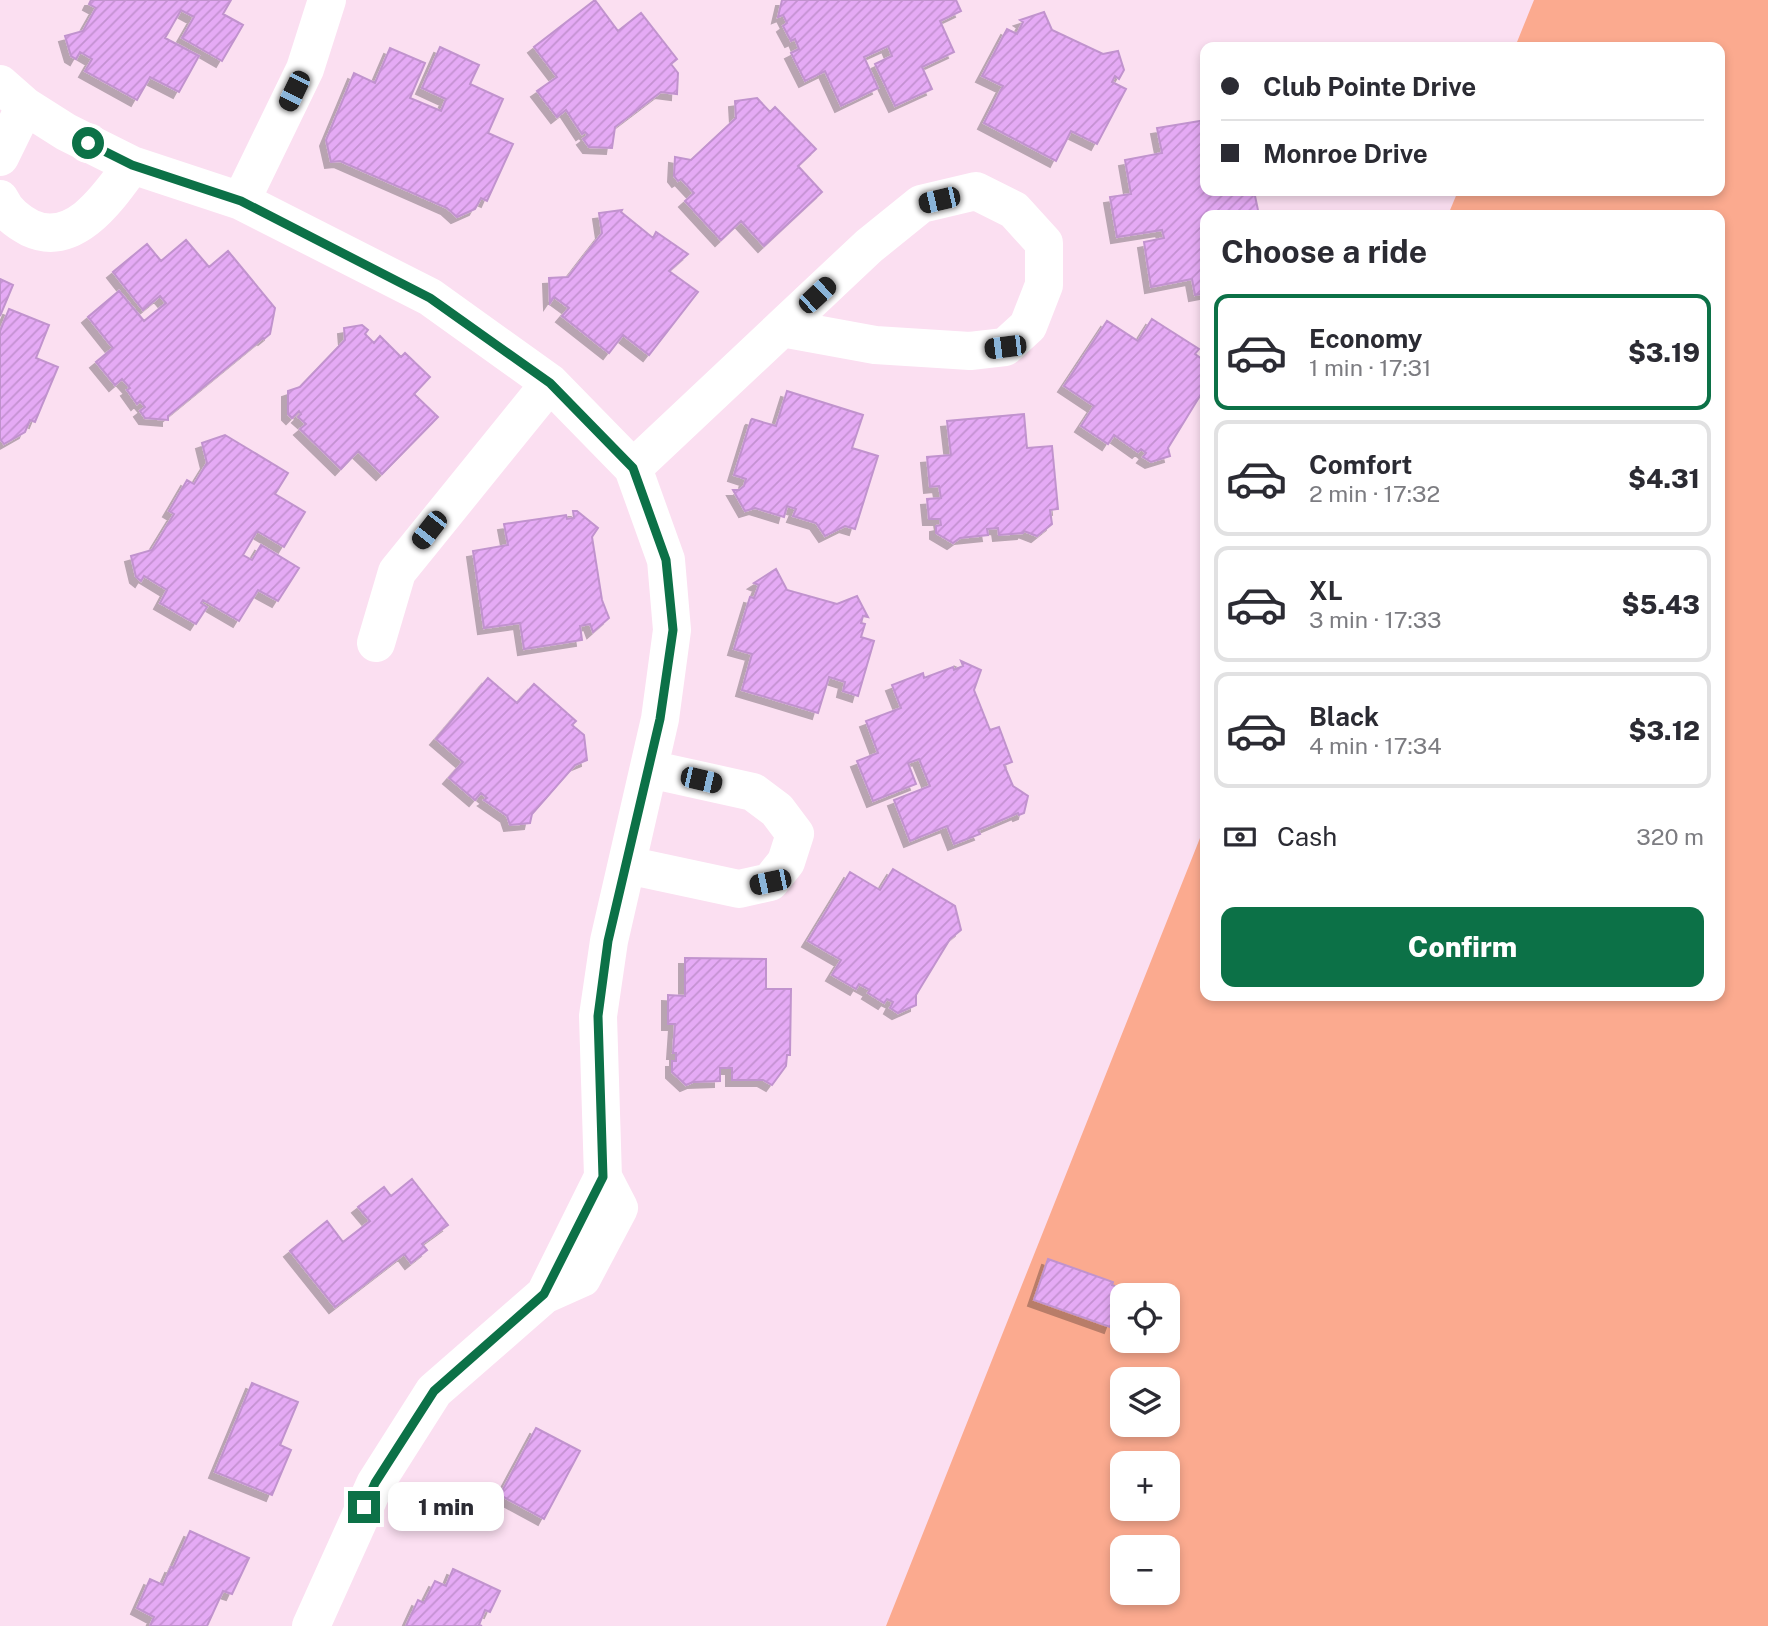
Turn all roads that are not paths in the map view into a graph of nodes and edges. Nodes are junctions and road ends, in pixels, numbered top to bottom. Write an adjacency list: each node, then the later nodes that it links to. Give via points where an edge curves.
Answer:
1 (327, 0): 6 (street, via 305,69)
2 (13, 95): 3 (street); 4 (street, via 66,132)
3 (0, 157)
4 (132, 165): 5 (street, via 87,219 61,231 37,231 16,221); 6 (street)
5 (0, 199)
6 (241, 201): 8 (street, via 430,298)
7 (782, 328): 7 (street, via 921,204 976,191 1014,210 1044,243 1044,285 1028,326 1005,347 970,351 875,345); 9 (street)
8 (550, 383): 9 (street); 10 (street, via 397,572)
9 (633, 468): 11 (street, via 666,560 673,630)
10 (376, 643)
11 (649, 769): 12 (street); 12 (street, via 753,792 777,810 794,834 786,862 770,882 739,889)
12 (627, 865): 13 (street, via 608,941 598,1016 603,1177 544,1294 434,1391 375,1483)
13 (311, 1626)

